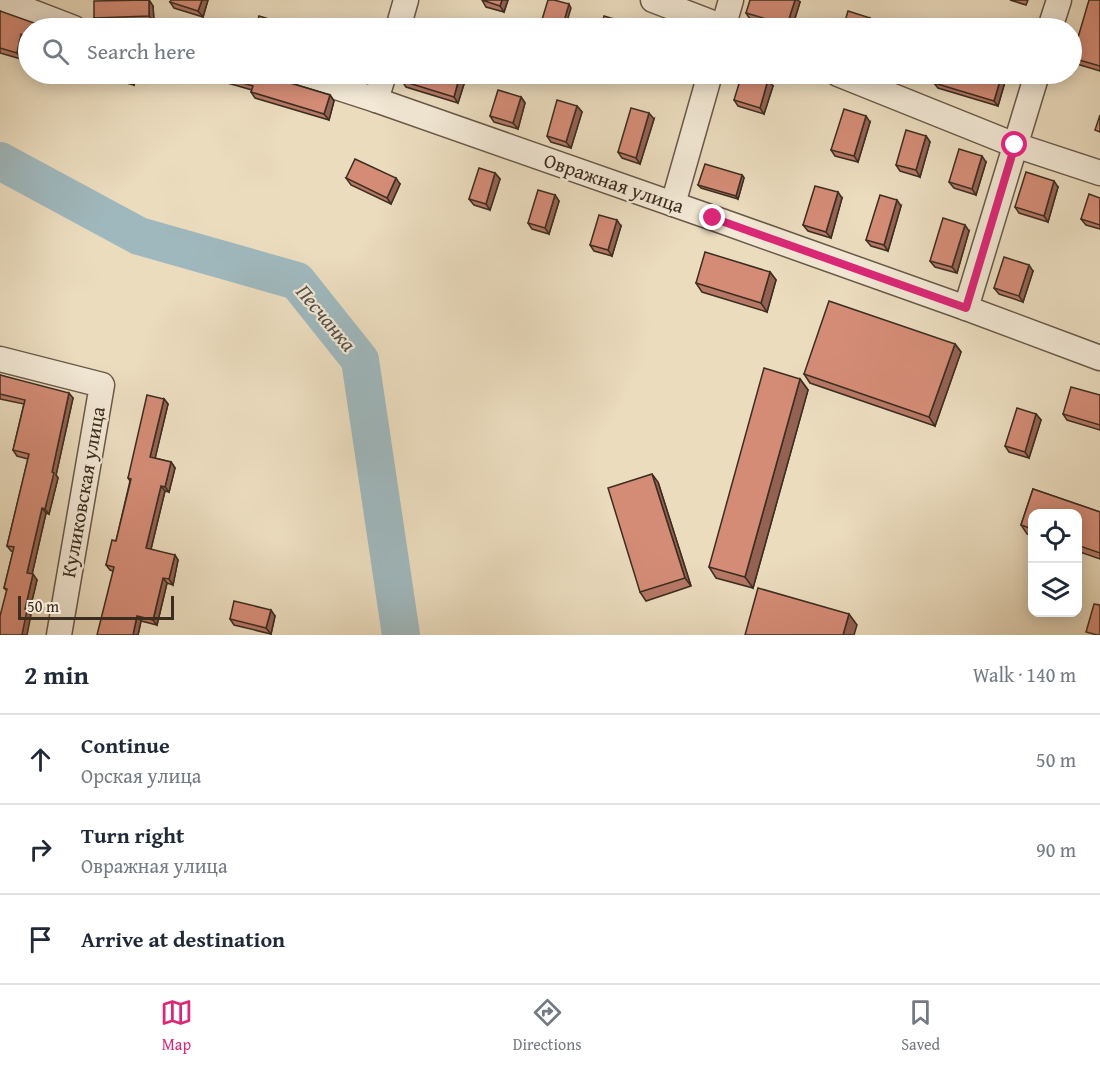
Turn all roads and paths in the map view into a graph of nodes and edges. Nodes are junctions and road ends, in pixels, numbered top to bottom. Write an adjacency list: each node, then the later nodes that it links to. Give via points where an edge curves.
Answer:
1 (406, 0): 7 (street)
2 (653, 0): 8 (street)
3 (731, 0): 9 (street)
4 (1059, 0): 10 (street)
5 (6, 1): 6 (street)
6 (49, 18)
7 (401, 18)
8 (699, 18)
9 (726, 18)
10 (1053, 18)
11 (327, 84): 16 (street, Овражная улица)
12 (381, 84): 16 (street)
13 (707, 84): 19 (street)
14 (863, 84): 17 (street)
15 (1034, 84): 17 (street)
16 (376, 100): 19 (street, Овражная улица)
17 (1015, 145): 18 (street); 20 (street)
18 (1100, 173)
19 (673, 204): 20 (street, Овражная улица)
20 (966, 308): 21 (street, Овражная улица)
21 (1100, 358)
22 (0, 359): 23 (street, Куликовская улица, via 102,385)
23 (58, 635)

